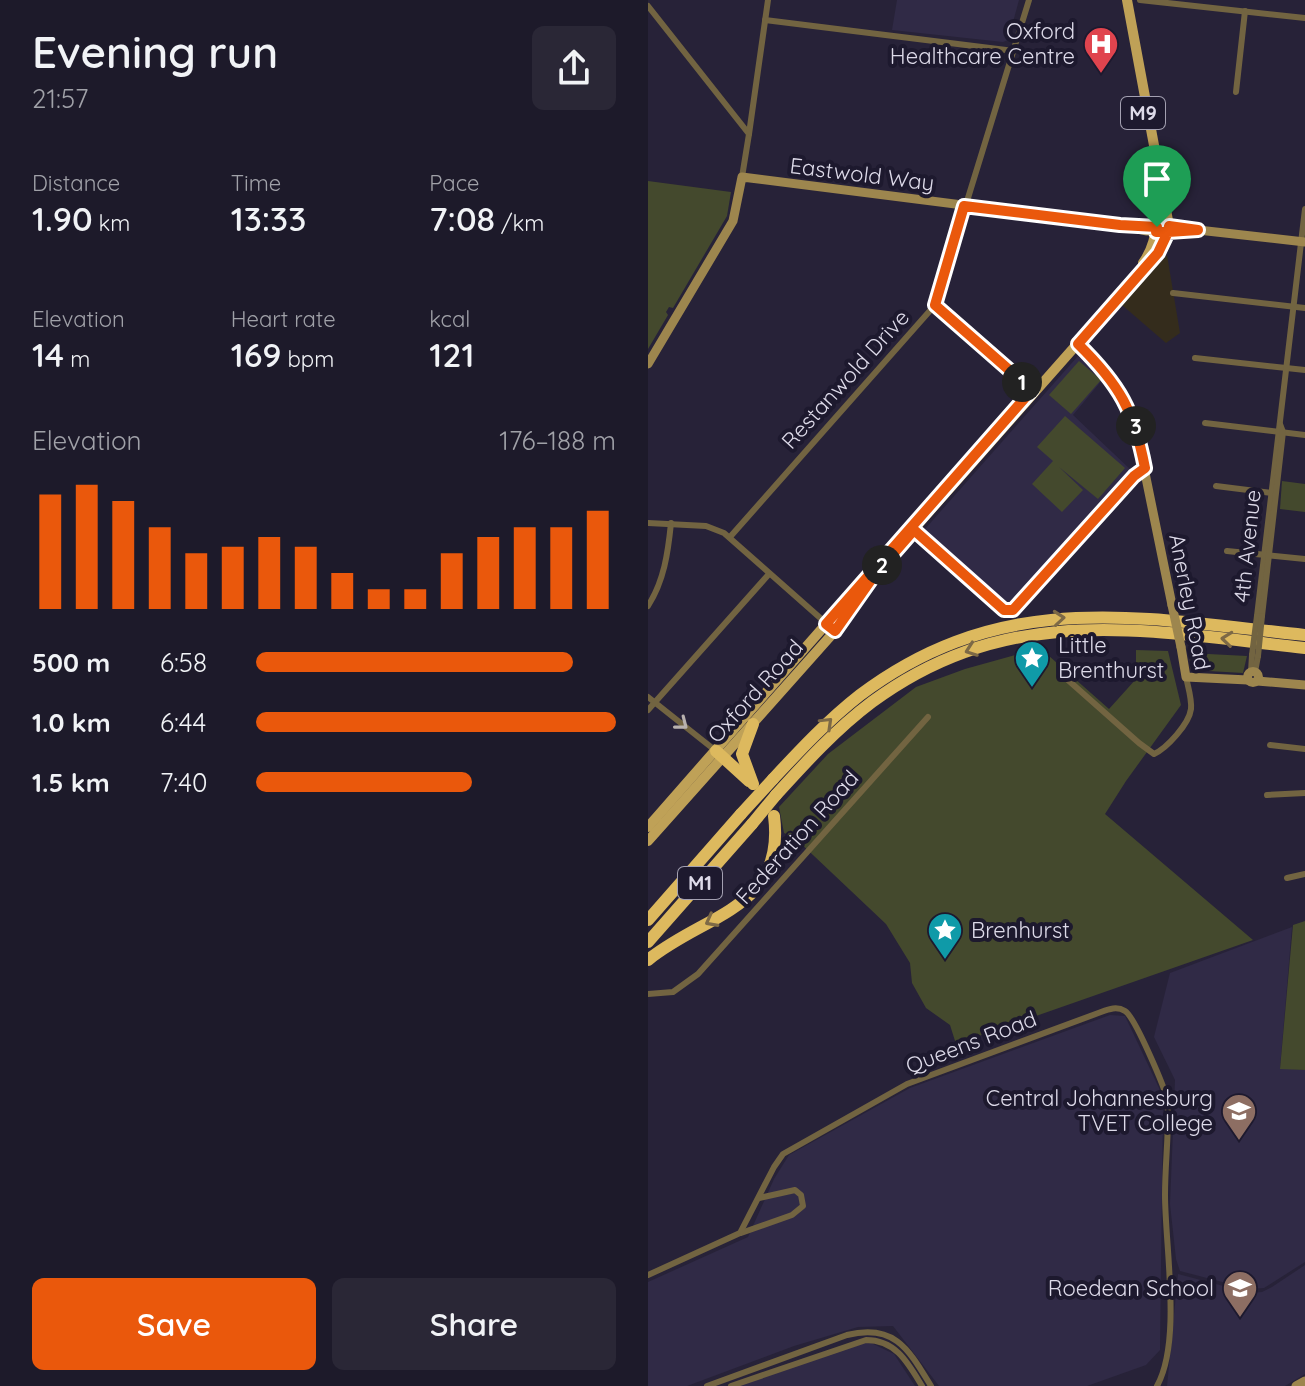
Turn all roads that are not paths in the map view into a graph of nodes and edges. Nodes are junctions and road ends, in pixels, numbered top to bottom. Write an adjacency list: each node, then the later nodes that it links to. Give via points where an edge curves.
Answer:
1 (768, 0): 8 (street)
2 (1029, 0): 9 (street, Restanwold Drive)
3 (1124, 0): 15 (main road, M9, via 1150,154); 16 (main road, M9)
4 (1140, 0): 6 (street)
5 (648, 6): 11 (street)
6 (1245, 11): 7 (street); 10 (street)
7 (1305, 18)
8 (765, 20): 9 (street); 11 (street)
9 (1014, 51): 13 (street, Restanwold Drive)
10 (1236, 92)
11 (749, 134): 12 (street)
12 (742, 177): 13 (main road, Eastwold Way); 24 (main road, via 733,221)
13 (964, 206): 15 (main road, Eastwold Way); 19 (street, Restanwold Drive)
14 (1305, 209): 17 (street, 4th Avenue)
15 (1156, 229): 16 (main road, Eastwold Way); 22 (main road, Oxford Road, via 1139,268)
16 (1168, 229): 17 (main road, Eastwold Way); 22 (main road, Oxford Road, via 1158,253)
17 (1302, 242): 20 (street, 4th Avenue)
18 (1173, 293): 20 (street)
19 (935, 305): 27 (street); 37 (street, Restanwold Drive)
20 (1292, 306): 21 (street); 25 (street, 4th Avenue)
21 (1305, 308)
22 (1077, 343): 27 (main road, Oxford Road); 31 (main road, Anerley Road, via 1122,395 1138,432)
23 (1195, 358): 25 (street)
24 (648, 364)
25 (1286, 367): 26 (street); 29 (street, 4th Avenue)
26 (1305, 370)
27 (1033, 392): 36 (main road, Oxford Road)
28 (1205, 423): 29 (street)
29 (1280, 429): 30 (street); 33 (street, 4th Avenue)
30 (1305, 435)
31 (1145, 468): 36 (street, via 1011,611); 48 (main road, Anerley Road, bridge)
32 (1216, 486): 33 (street)
33 (1274, 493): 39 (street, 4th Avenue)
34 (648, 523): 35 (street)
35 (671, 523): 37 (street, via 706,526); 42 (street, via 665,567)
36 (912, 528): 43 (main road, Oxford Road)
37 (730, 537): 41 (street)
38 (1227, 551): 39 (street)
39 (1267, 555): 40 (street); 47 (street, 4th Avenue, bridge)
40 (1305, 559)
41 (769, 574): 43 (street); 51 (street)
42 (648, 606)
43 (830, 627): 54 (main road, Oxford Road); 57 (main road, Oxford Road)
44 (1305, 635): 65 (highway, M1, one-way to 44, bridge, via 838,713 884,678 931,652 1038,620 1111,616)
45 (1305, 648): 66 (highway, M1, one-way to 66, bridge, via 1111,628 1050,631 995,642 932,666 879,697 832,735)
46 (1060, 673): 48 (street, Anerley Road, via 1154,754 1188,719)
47 (1253, 676): 48 (main road); 49 (main road)
48 (1186, 677)
49 (1305, 682)
50 (648, 697): 51 (street)
51 (655, 703): 52 (street); 57 (street, one-way to 57)
52 (648, 710)
53 (928, 717): 68 (street, Federation Road, via 698,974 673,992)
54 (753, 724): 57 (main road, Oxford Road); 57 (highway, via 742,754 754,786)
55 (1270, 745): 56 (street)
56 (1305, 749)
57 (719, 754): 61 (main road, Oxford Road); 62 (main road, Oxford Road)
58 (1305, 793): 59 (street)
59 (1267, 795)
60 (774, 816): 67 (highway, one-way to 67, via 772,860 753,894)
61 (648, 827)
62 (648, 841)
63 (1305, 874): 64 (street)
64 (1287, 878)
65 (648, 920)
66 (648, 942)
67 (648, 960)
68 (648, 994)
69 (759, 1198): 70 (street, Queens Road); 70 (street, via 795,1190 803,1206); 78 (street, Queens Road, via 783,1154 893,1090 1118,1009 1131,1016 1167,1097 1170,1292 1164,1370)
70 (740, 1233): 71 (street)
71 (648, 1275)
72 (864, 1336): 74 (street, via 847,1335); 75 (street); 76 (street, via 894,1348); 77 (street, via 888,1335 907,1348)
73 (1305, 1381): 79 (main road)
74 (707, 1386)
75 (731, 1386)
76 (922, 1386)
77 (931, 1386)
78 (1157, 1386)
79 (1296, 1386)

